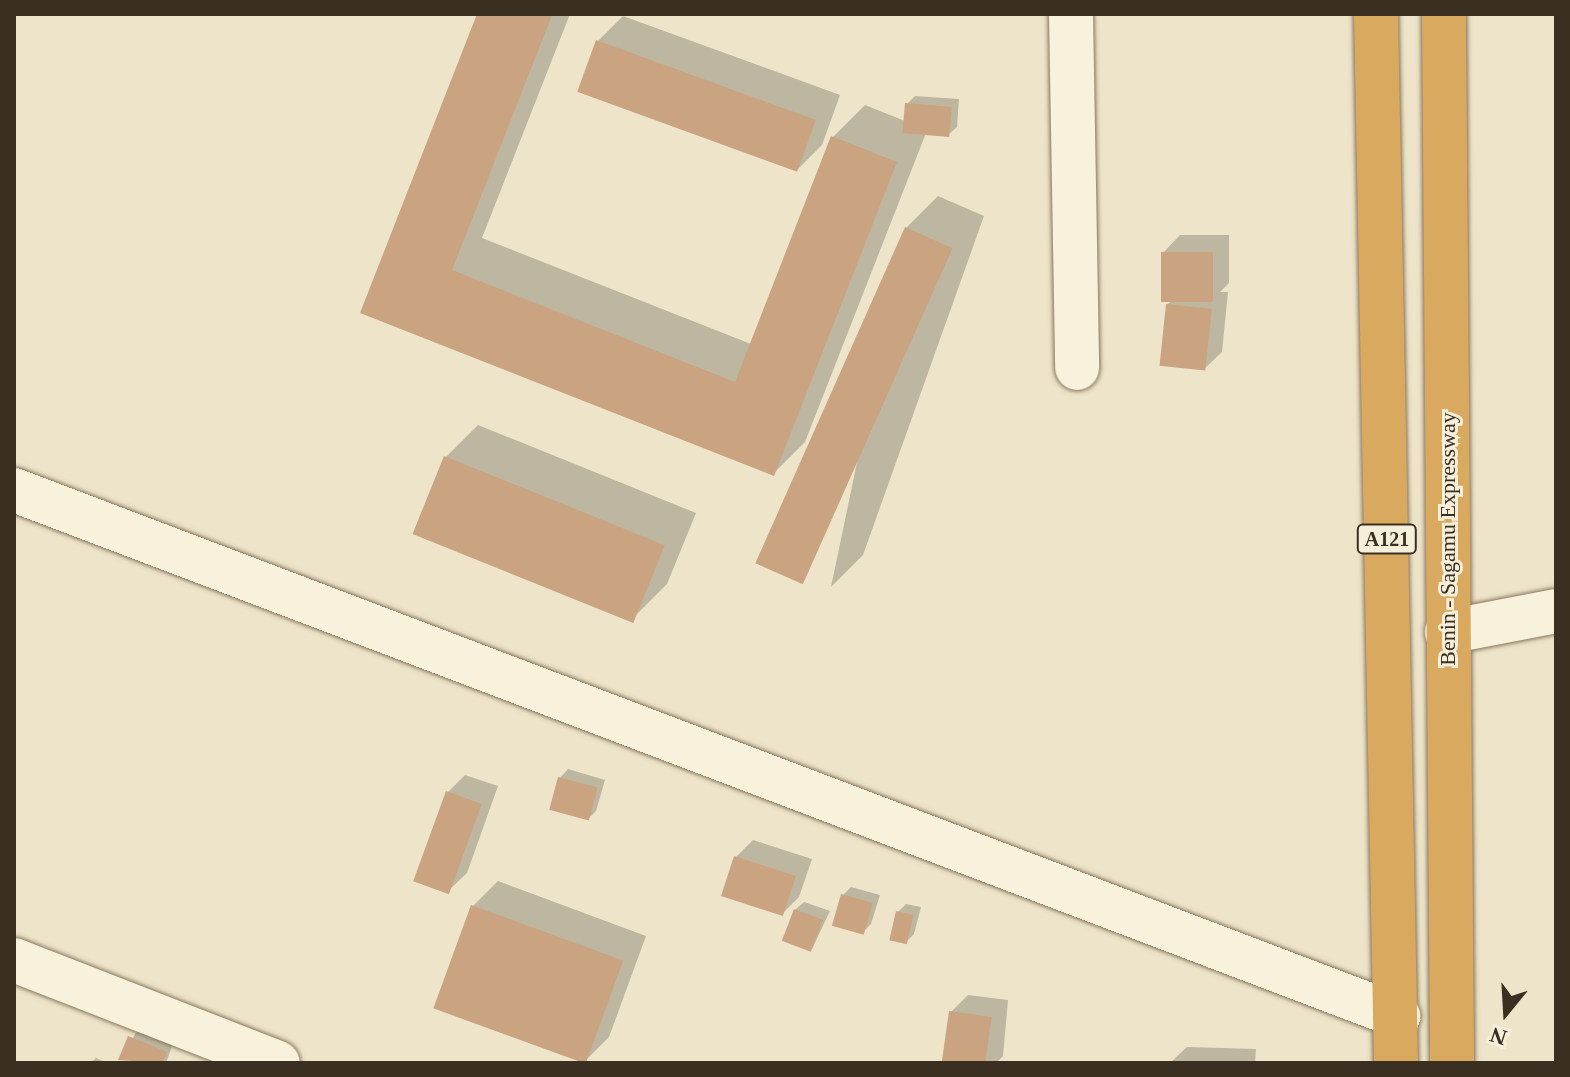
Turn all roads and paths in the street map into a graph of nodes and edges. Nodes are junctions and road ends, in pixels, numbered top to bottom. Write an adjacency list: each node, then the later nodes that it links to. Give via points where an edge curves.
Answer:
1 (1071, 14): 4 (street)
2 (1376, 14): 9 (highway, A121)
3 (1444, 14): 7 (highway, Benin - Sagamu Expressway / A121, via 1451,504)
4 (1077, 368)
5 (14, 490): 9 (street)
6 (1556, 611): 7 (street)
7 (1447, 632): 12 (highway, Benin - Sagamu Expressway / A121)
8 (14, 960): 10 (street)
9 (1398, 1016): 11 (highway, A121)
10 (278, 1063)
11 (1396, 1063)
12 (1452, 1063)

